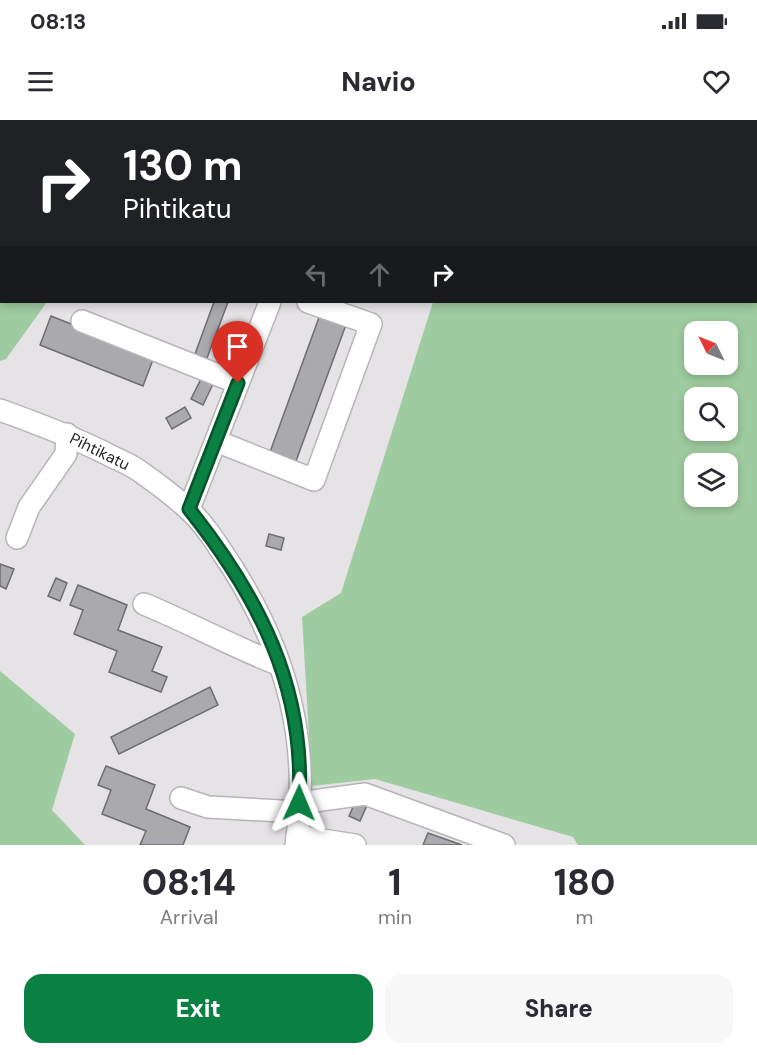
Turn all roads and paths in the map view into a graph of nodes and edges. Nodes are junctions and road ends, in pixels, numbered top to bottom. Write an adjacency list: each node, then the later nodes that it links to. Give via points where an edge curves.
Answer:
1 (270, 303): 4 (street)
2 (311, 303): 7 (street, via 371,324 314,480)
3 (82, 321): 4 (street)
4 (238, 383): 7 (street)
5 (0, 410): 6 (street, Pihtikatu)
6 (67, 434): 8 (street, Pihtikatu, via 136,469); 9 (street, via 66,454 29,507)
7 (216, 441): 8 (street)
8 (189, 509): 11 (street, Pihtikatu, via 253,600)
9 (17, 538)
10 (144, 604): 11 (street)
11 (280, 665): 13 (street, Pihtikatu, via 299,744)
12 (181, 798): 13 (street, via 208,807)
13 (299, 807): 14 (street, Pihtikatu); 16 (street, via 364,794)
14 (297, 840): 15 (street)
15 (355, 845)
16 (504, 845)

